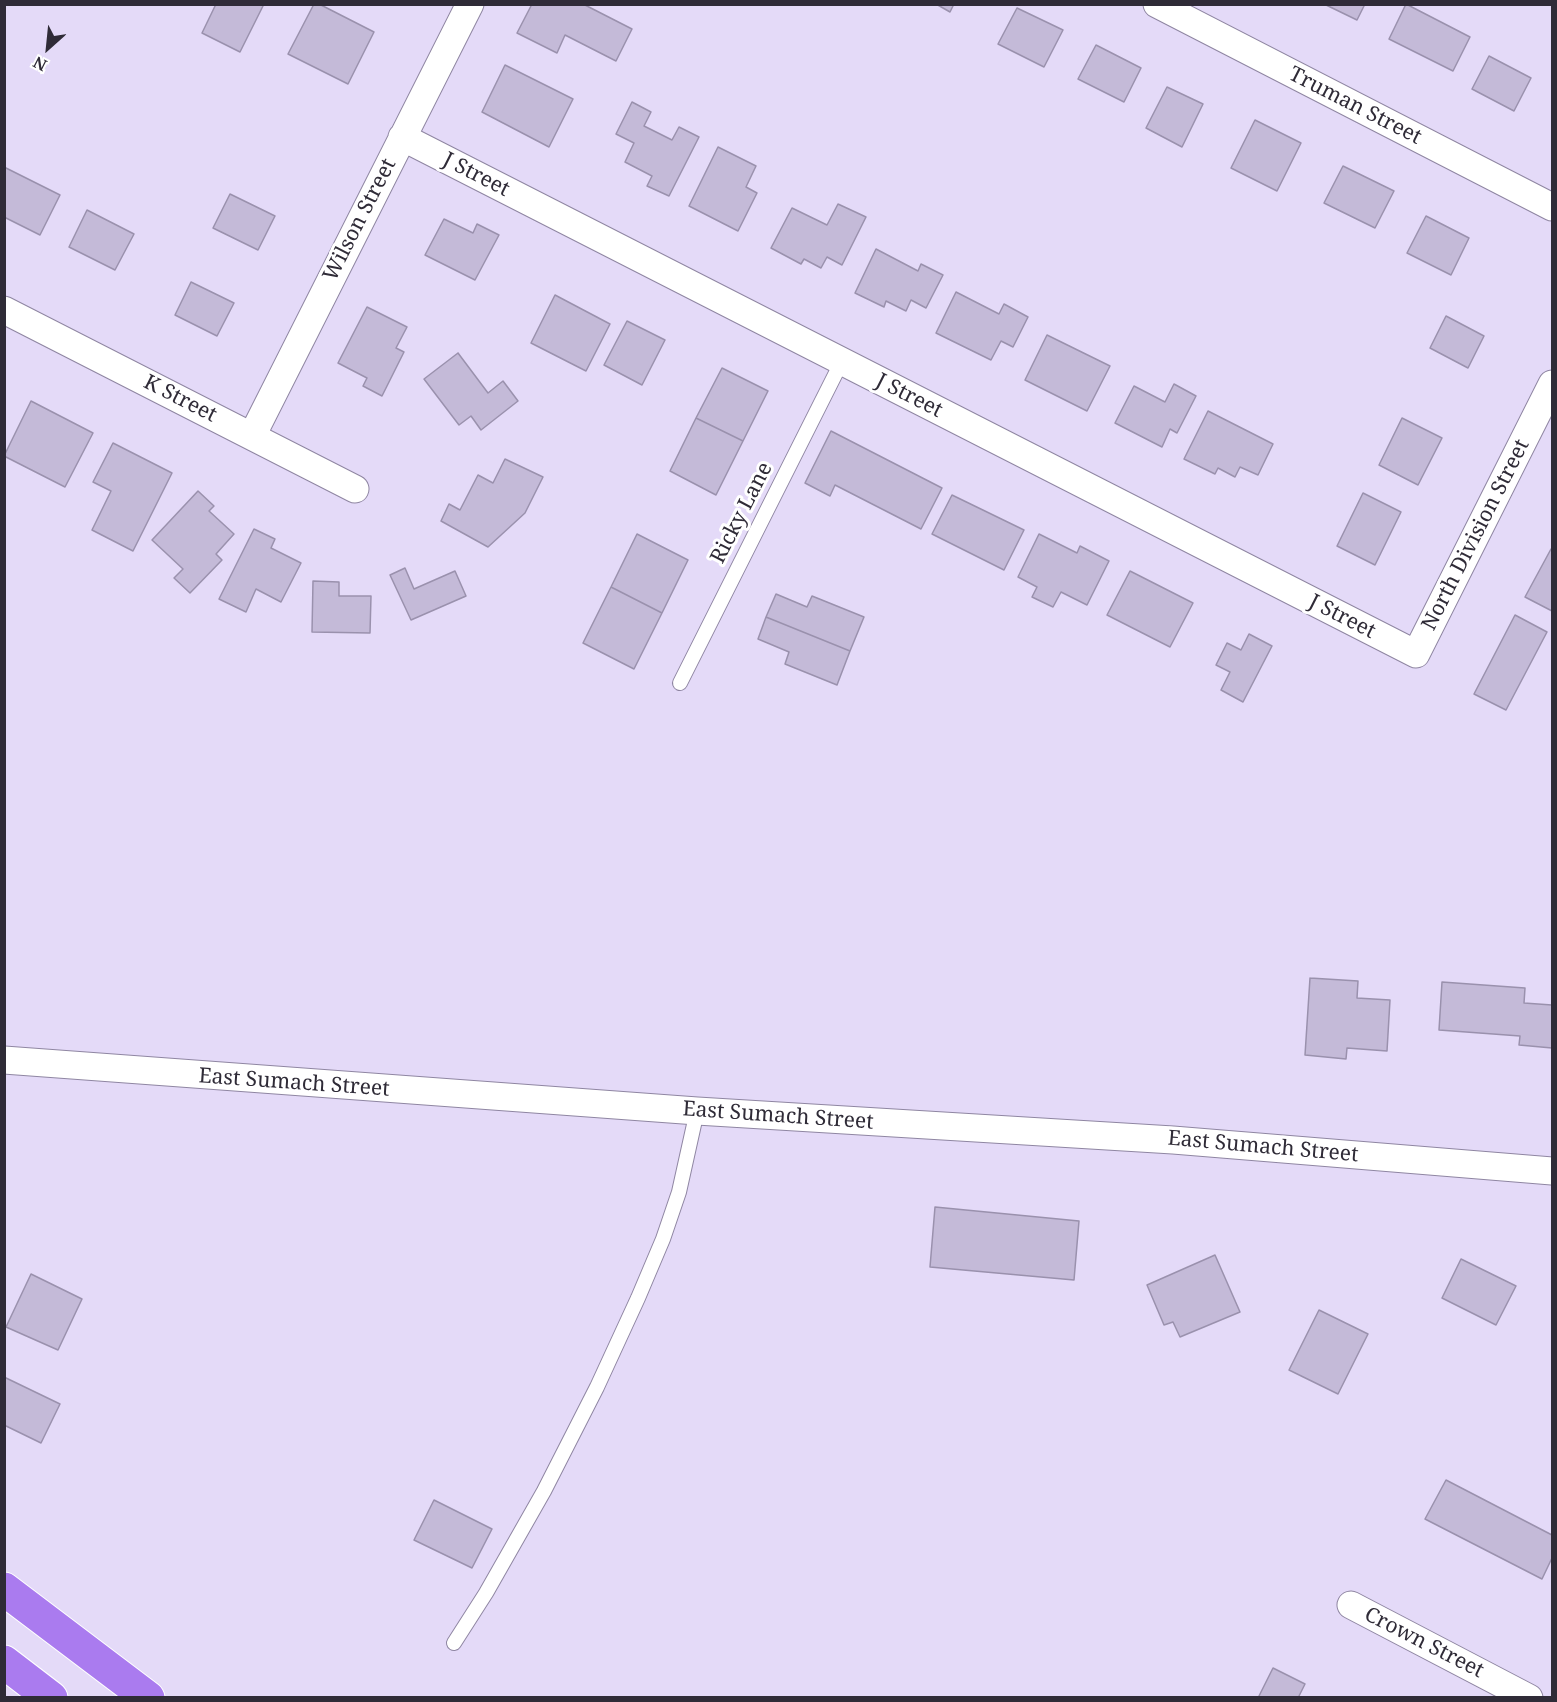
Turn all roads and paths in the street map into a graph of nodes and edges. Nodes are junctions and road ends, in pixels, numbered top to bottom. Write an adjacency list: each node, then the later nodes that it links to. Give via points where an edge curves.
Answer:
1 (470, 4): 3 (street, Wilson Street)
2 (1157, 4): 4 (street, Truman Street)
3 (402, 137): 6 (street, J Street); 8 (street, Wilson Street)
4 (1552, 207)
5 (4, 310): 8 (street, K Street)
6 (842, 362): 10 (street, J Street); 11 (lane, Ricky Lane)
7 (1552, 384): 10 (street, North Division Street)
8 (252, 436): 9 (street, K Street)
9 (355, 489)
10 (1416, 654)
11 (680, 683)
12 (4, 1060): 13 (street, East Sumach Street)
13 (697, 1111): 14 (street, East Sumach Street, via 1173,1140); 17 (lane, via 679,1192 634,1308 544,1491)
14 (1552, 1171)
15 (4, 1589): 20 (highway)
16 (1351, 1605): 21 (street, Crown Street)
17 (454, 1643)
18 (4, 1662): 19 (highway)
19 (51, 1698)
20 (148, 1698)
21 (1529, 1698)

